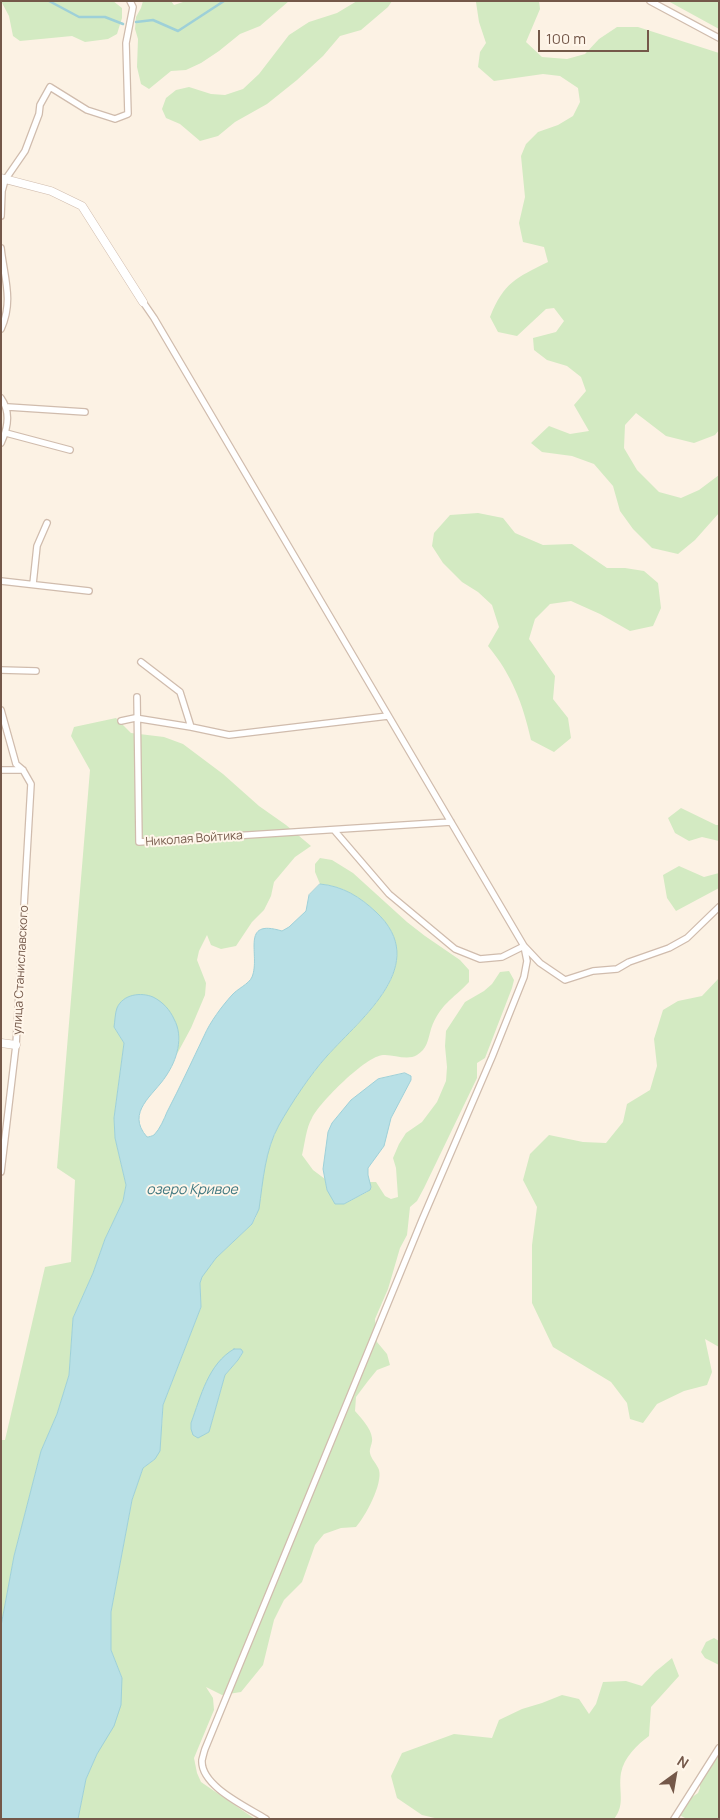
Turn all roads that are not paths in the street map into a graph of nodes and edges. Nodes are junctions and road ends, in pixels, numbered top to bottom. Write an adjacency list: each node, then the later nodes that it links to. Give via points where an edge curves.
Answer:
1 (130, 1): 4 (street, via 133,7 126,43 128,114 115,119 87,110 50,87 40,104 25,151)
2 (650, 1): 3 (street)
3 (719, 38)
4 (3, 179): 5 (street); 7 (street, via 51,191 82,206)
5 (1, 216)
6 (1, 248): 8 (street, via 9,296)
7 (143, 302): 24 (street)
8 (1, 329)
9 (1, 398): 10 (street)
10 (8, 407): 11 (street); 12 (street)
11 (86, 412)
12 (6, 433): 13 (street); 14 (street)
13 (1, 443)
14 (70, 450)
15 (47, 523): 17 (street, via 37,546)
16 (1, 581): 17 (street)
17 (33, 584): 18 (street)
18 (89, 591)
19 (140, 662): 27 (street, via 180,692)
20 (1, 670): 21 (street)
21 (36, 671)
22 (137, 697): 25 (street, Николая Войтика)
23 (1, 710): 29 (street, улица Станиславского, via 16,764)
24 (388, 716): 27 (street, via 229,735); 30 (street)
25 (137, 718): 26 (street); 27 (street); 31 (street, Николая Войтика, via 139,842)
26 (121, 721)
27 (191, 727)
28 (1, 770): 29 (street)
29 (23, 770): 35 (street, улица Станиславского, via 31,784)
30 (451, 822): 31 (street); 33 (street)
31 (334, 830): 33 (street, via 389,894 456,949 480,959 502,957)
32 (719, 907): 33 (street, via 687,938 669,948 617,969 592,971 565,980 540,963)
33 (524, 946): 38 (street, via 527,961 524,977 205,1749 202,1761 205,1774 214,1785)
34 (1, 1043): 35 (street)
35 (16, 1045): 36 (street, улица Станиславского)
36 (1, 1172)
37 (719, 1748): 39 (street)
38 (266, 1819)
39 (674, 1819)

